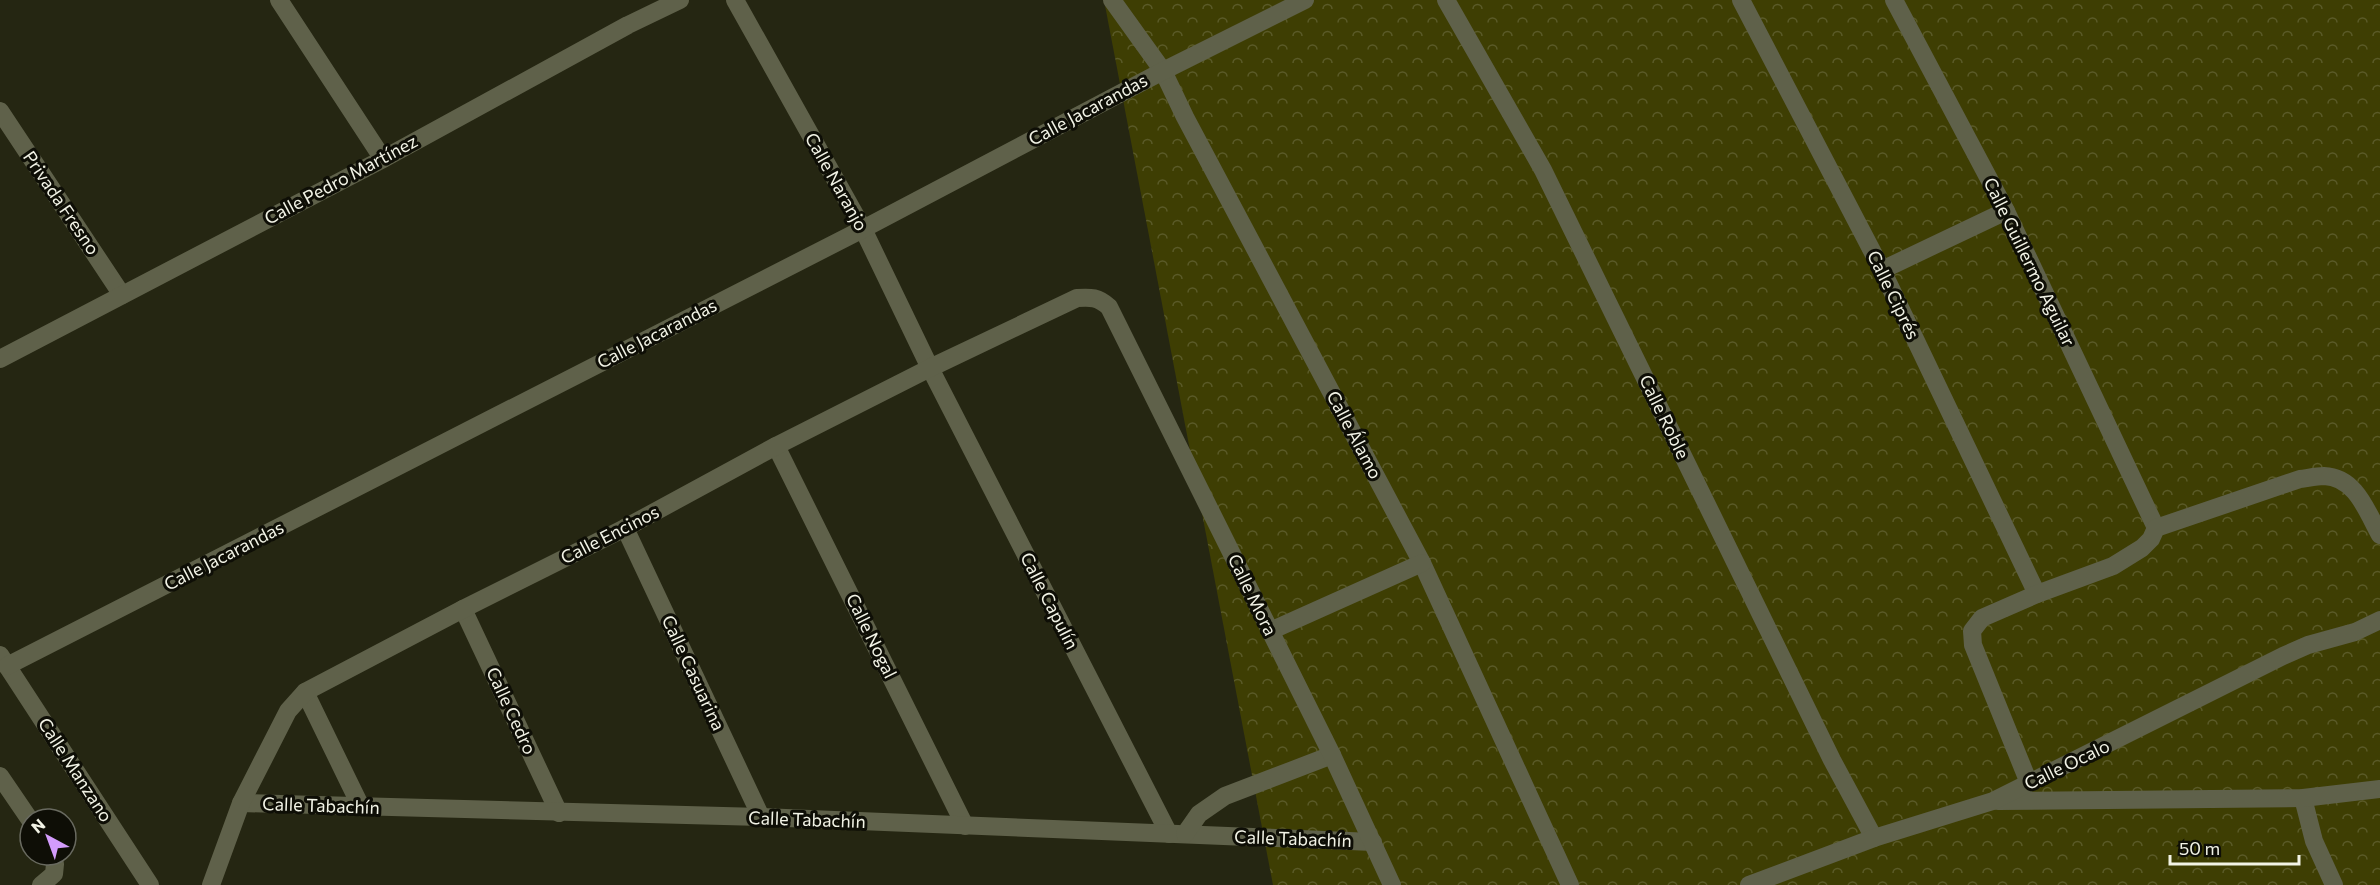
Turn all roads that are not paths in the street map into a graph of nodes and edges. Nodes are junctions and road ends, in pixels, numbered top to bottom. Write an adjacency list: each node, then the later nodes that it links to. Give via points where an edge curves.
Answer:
1 (279, 0): 11 (street)
2 (680, 0): 11 (street, Calle Pedro Martínez)
3 (735, 0): 13 (street, Calle Naranjo)
4 (1112, 0): 9 (street, Calle Álamo)
5 (1305, 0): 9 (street, Calle Jacarandas)
6 (1446, 0): 43 (street, Calle Roble, via 1543,170 1832,760)
7 (1741, 0): 14 (street, Calle Ciprés)
8 (1894, 0): 12 (street, Calle Guillermo Aguilar)
9 (1163, 70): 13 (street, Calle Jacarandas); 23 (street, Calle Álamo)
10 (0, 111): 15 (street, Privada Fresno)
11 (383, 159): 15 (street, Calle Pedro Martínez)
12 (2006, 211): 14 (street); 21 (street, Calle Guillermo Aguilar)
13 (863, 229): 18 (street, Calle Naranjo); 28 (street, Calle Jacarandas)
14 (1882, 270): 24 (street, Calle Ciprés)
15 (122, 295): 17 (street, Calle Pedro Martínez)
16 (1108, 307): 18 (street, Calle Encinos, via 1101,299 1077,298); 27 (street, Calle Mora)
17 (0, 359)
18 (930, 368): 19 (street, Calle Encinos); 42 (street, Calle Capulín)
19 (776, 446): 20 (street, Calle Encinos); 41 (street, Calle Nogal)
20 (625, 528): 25 (street, Calle Encinos); 40 (street, Calle Casuarina)
21 (2156, 528): 22 (street, via 2300,479 2325,476 2346,483 2356,492); 24 (street, via 2142,548 2113,566)
22 (2380, 535)
23 (1422, 563): 27 (street); 48 (street, Calle Álamo)
24 (2037, 594): 32 (street, via 1983,618 1972,631 1973,645)
25 (463, 609): 29 (street, Calle Encinos); 39 (street, Calle Cedro)
26 (2378, 622): 32 (street, Calle Ocalo, via 2283,656)
27 (1270, 631): 30 (street, Calle Mora)
28 (4, 661): 45 (street, Calle Manzano)
29 (306, 692): 36 (street, Calle Encinos, via 288,711); 38 (street)
30 (1332, 755): 42 (street, via 1225,796); 44 (street, Calle Mora)
31 (0, 776): 37 (street)
32 (2029, 783): 35 (street, Calle Ocalo)
33 (2380, 789): 34 (street)
34 (2303, 798): 35 (street); 50 (street, via 2314,841)
35 (1993, 801): 43 (street, Calle Ocalo)
36 (241, 803): 38 (street, Calle Tabachín); 46 (street, Calle Encinos)
37 (21, 807)
38 (360, 807): 39 (street, Calle Tabachín)
39 (559, 813): 40 (street, Calle Tabachín)
40 (761, 817): 41 (street, Calle Tabachín)
41 (965, 826): 42 (street, Calle Tabachín)
42 (1177, 834): 44 (street, Calle Tabachín)
43 (1874, 838): 49 (street, Calle Ocalo)
44 (1373, 842): 47 (street, Calle Mora)
45 (150, 885)
46 (211, 885)
47 (1392, 885)
48 (1570, 885)
49 (1749, 885)
50 (2334, 885)

